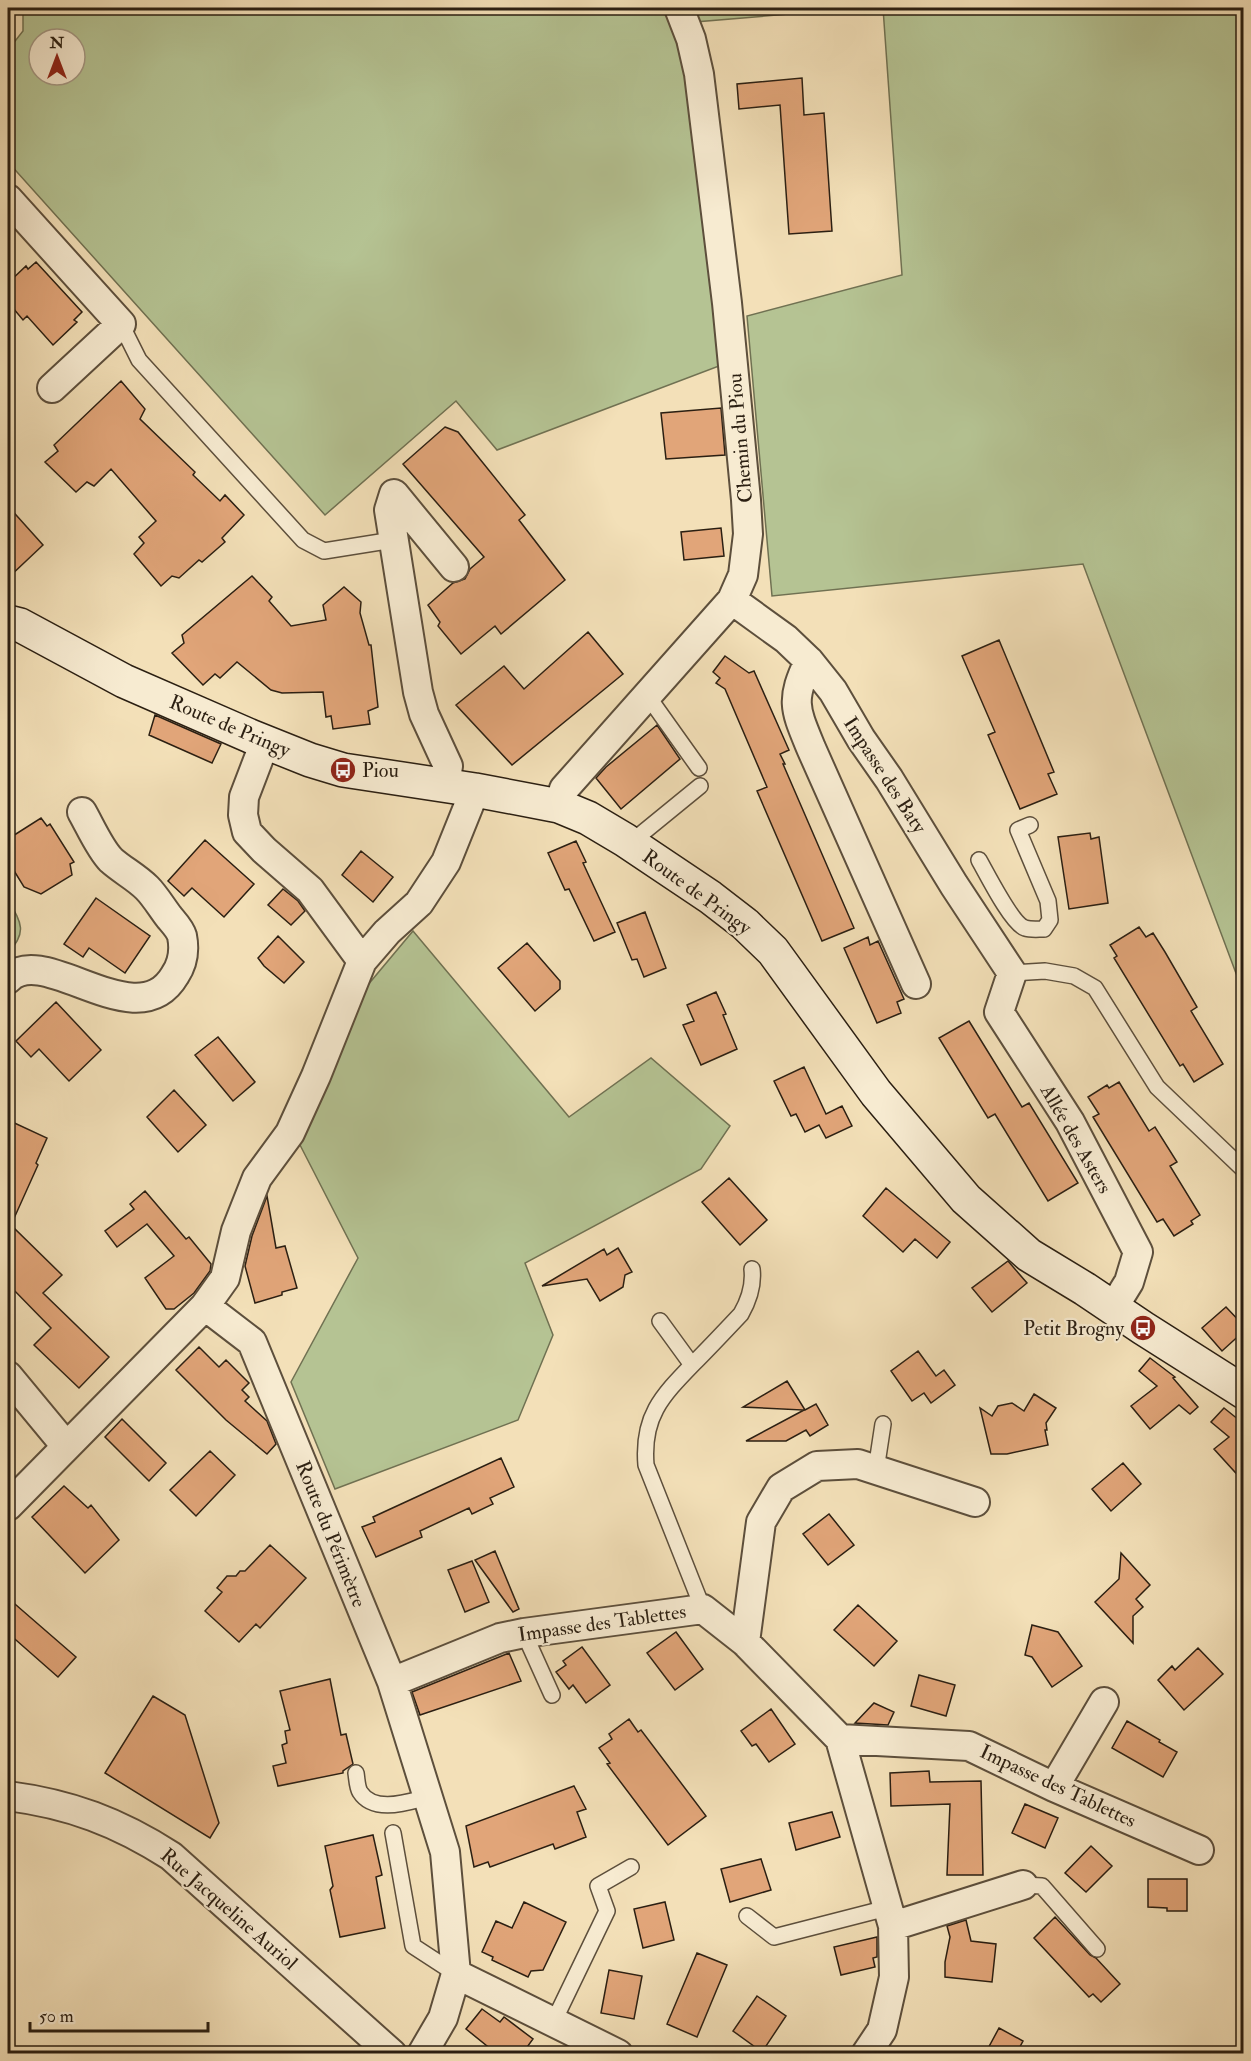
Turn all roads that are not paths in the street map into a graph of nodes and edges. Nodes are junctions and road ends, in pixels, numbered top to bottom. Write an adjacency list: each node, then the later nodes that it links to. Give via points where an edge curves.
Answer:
1 (680, 8): 7 (street, Chemin du Piou, via 699,74 746,500 748,534 743,575)
2 (8, 199): 3 (street)
3 (121, 324): 4 (street); 5 (lane, via 139,360 303,540 324,551)
4 (52, 388)
5 (393, 540): 6 (street, via 389,510 394,494); 14 (street, via 418,692 424,714)
6 (454, 567)
7 (732, 600): 9 (street, Impasse des Baty); 10 (street, Chemin du Piou)
8 (8, 622): 11 (street, Route de Pringy, via 124,681)
9 (809, 661): 21 (street, Impasse des Baty, via 833,692); 23 (street, via 799,682 796,709)
10 (647, 695): 12 (lane); 15 (street, Chemin du Piou, via 564,789)
11 (265, 742): 14 (street, Route de Pringy, via 343,770); 20 (street, via 244,797 247,832 310,890)
12 (699, 768)
13 (700, 786): 18 (lane, via 640,835)
14 (460, 788): 15 (street, Route de Pringy); 20 (street, via 446,862 419,903)
15 (559, 806): 18 (street, Route de Pringy, via 588,818)
16 (82, 812): 22 (street, via 109,858 147,888 181,933 181,965 170,984 157,995 141,998 125,998 41,971 14,972)
17 (1030, 825): 19 (lane, via 1018,830 1048,901 1050,920 1044,928 1022,928)
18 (637, 849): 27 (street, Route de Pringy, via 710,897 773,951 876,1093 966,1199 1029,1255)
19 (979, 860)
20 (362, 961): 26 (street, via 290,1133 257,1178 236,1231 225,1278)
21 (1012, 973): 24 (lane, via 1045,971 1074,976 1095,988 1157,1087); 27 (street, Allée des Asters, via 999,1012 1070,1122 1138,1252 1129,1282)
22 (8, 979)
23 (916, 984)
24 (1244, 1170)
25 (752, 1269): 29 (lane, via 754,1280 741,1314)
26 (205, 1306): 33 (street); 40 (street, Route du Périmètre, via 252,1342)
27 (1113, 1308): 31 (street, Route de Pringy)
28 (660, 1321): 29 (lane)
29 (692, 1365): 37 (lane, via 654,1410 644,1449 646,1465)
30 (8, 1376): 33 (street)
31 (1244, 1392)
32 (883, 1424): 34 (lane)
33 (66, 1446): 36 (street)
34 (876, 1470): 35 (street); 39 (street, via 858,1464 818,1466 781,1488 761,1522)
35 (975, 1502)
36 (8, 1506)
37 (703, 1609): 38 (street, Impasse des Tablettes); 39 (street, Impasse des Tablettes)
38 (524, 1633): 40 (street, Impasse des Tablettes, via 500,1638); 41 (lane)
39 (745, 1642): 43 (street, Impasse des Tablettes)
40 (392, 1682): 47 (street, Route du Périmètre)
41 (552, 1695)
42 (1104, 1702): 45 (street)
43 (840, 1738): 45 (street, Impasse des Tablettes, via 969,1746); 53 (street, Impasse des Tablettes)
44 (357, 1773): 47 (lane, via 359,1791 368,1802 382,1805)
45 (1054, 1787): 49 (street, Impasse des Tablettes)
46 (8, 1796): 58 (street, Rue Jacqueline Auriol, via 91,1814 141,1836 171,1856)
47 (428, 1797): 55 (street, Route du Périmètre, via 445,1852)
48 (393, 1833): 55 (lane, via 413,1946)
49 (1199, 1850)
50 (631, 1867): 56 (lane, via 598,1886 607,1911)
51 (1023, 1885): 53 (street); 54 (lane, via 1042,1886)
52 (747, 1916): 53 (lane, via 774,1937)
53 (890, 1917): 60 (street, Impasse des Tablettes, via 894,1977 882,2030)
54 (1097, 1949)
55 (456, 1974): 56 (street); 57 (street, Route du Périmètre)
56 (553, 2023): 59 (street)
57 (434, 2047)
58 (392, 2054)
59 (618, 2054)
60 (866, 2054)

